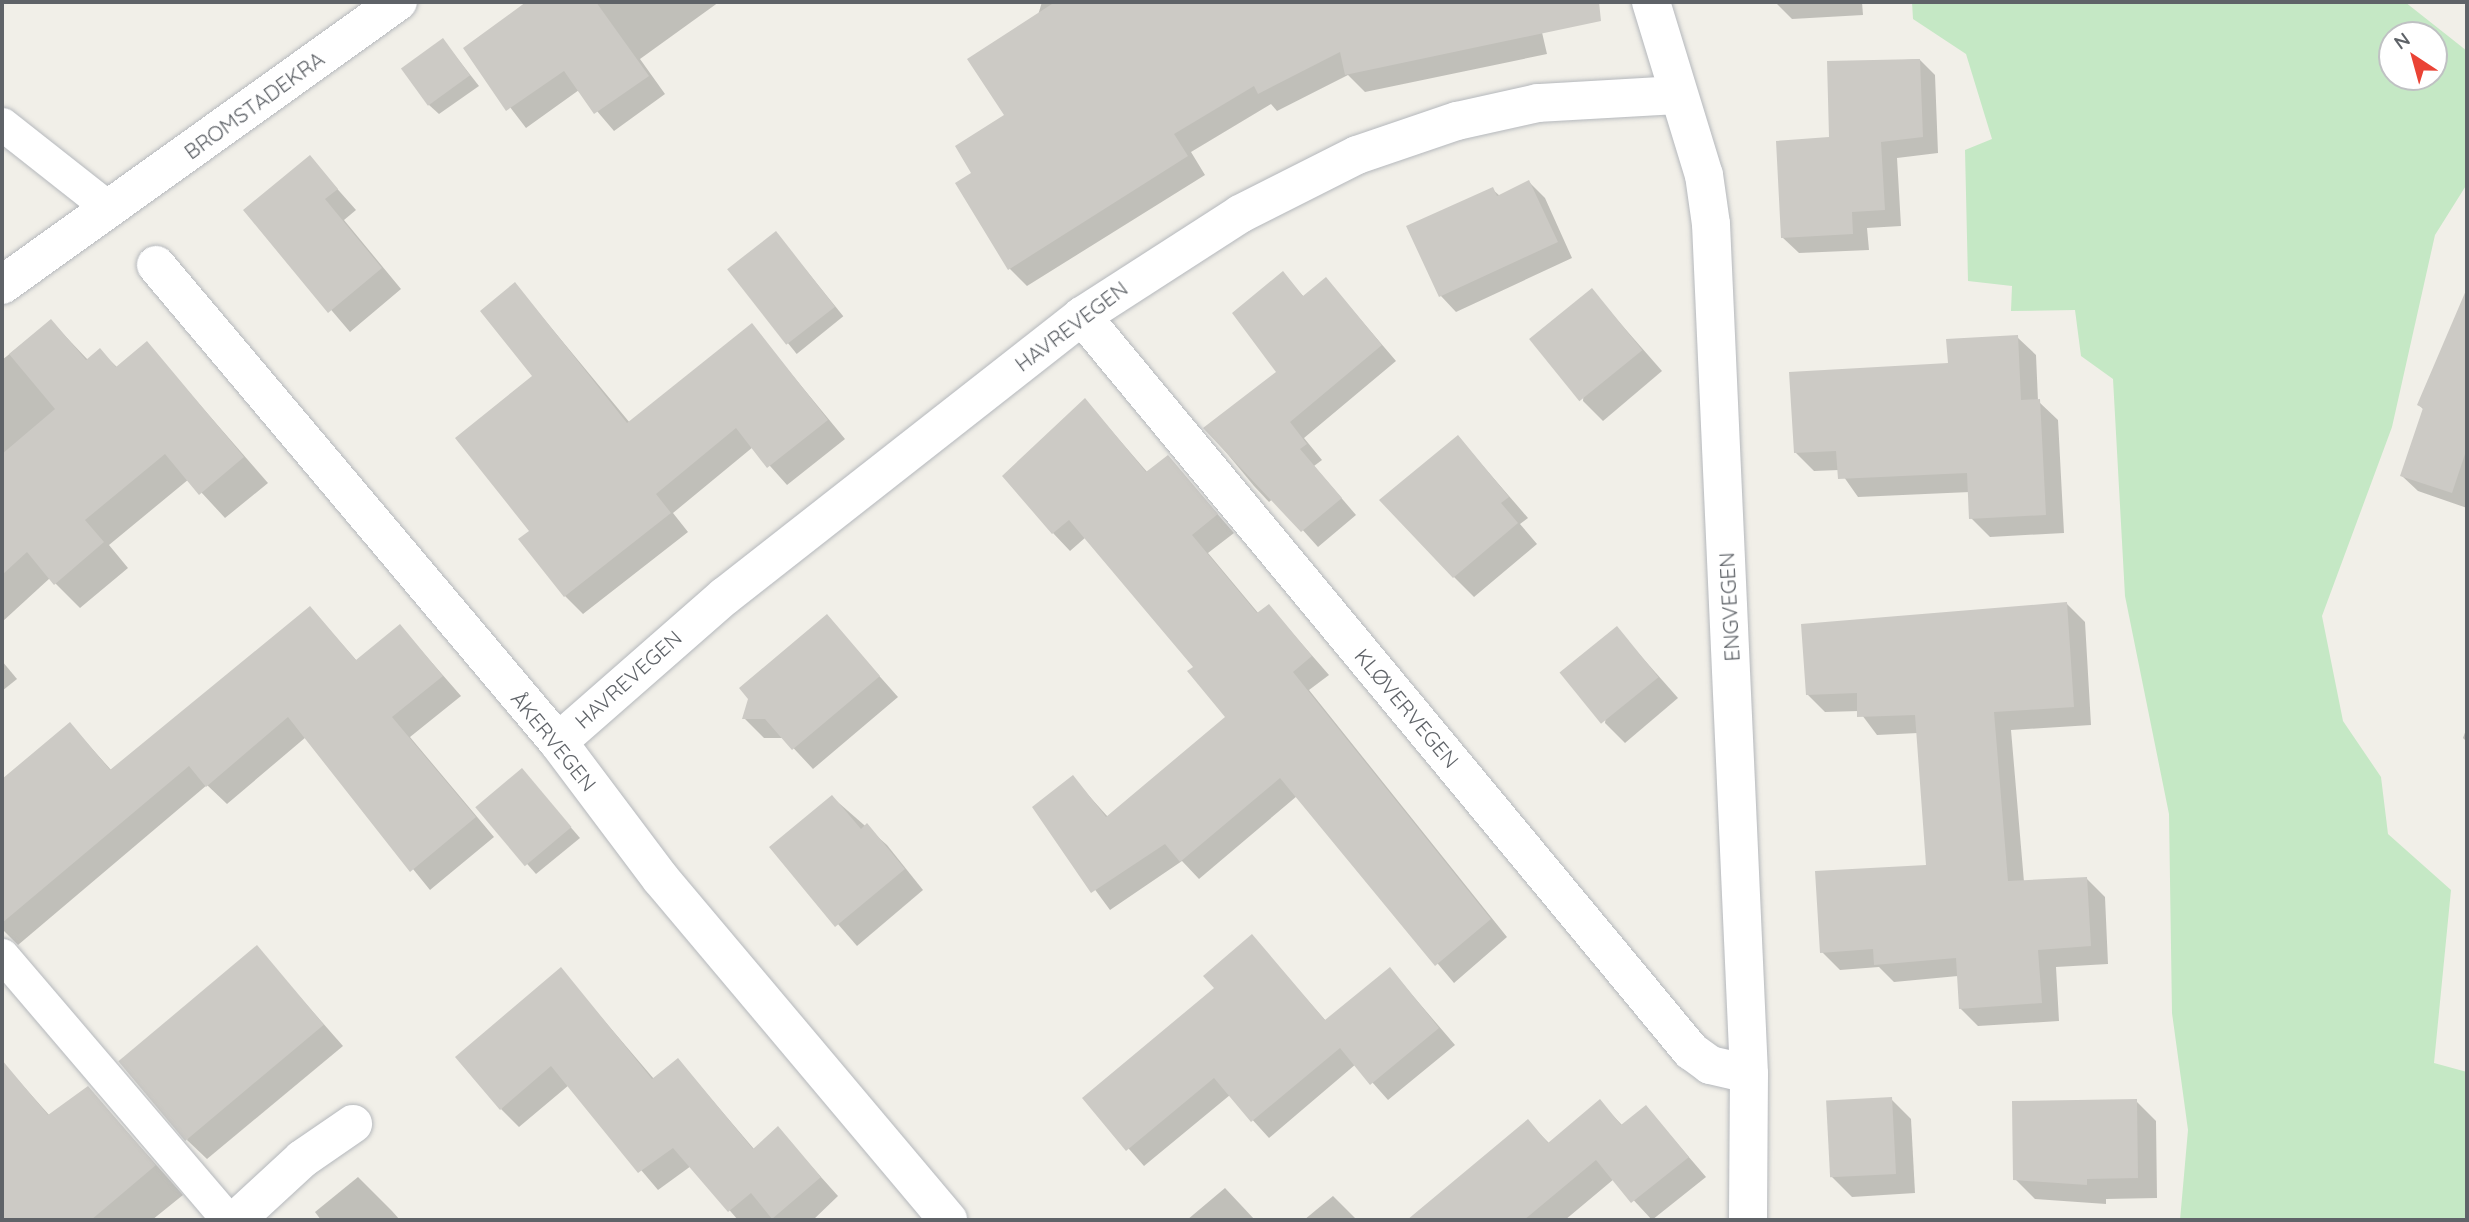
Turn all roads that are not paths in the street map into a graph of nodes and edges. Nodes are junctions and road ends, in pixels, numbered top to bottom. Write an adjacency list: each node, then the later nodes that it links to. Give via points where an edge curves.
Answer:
1 (398, 2): 5 (street, BROMSTADEKRA)
2 (1651, 2): 3 (street, ENGVEGEN)
3 (1676, 95): 8 (street, HAVREVEGEN, via 1538,103 1457,121 1357,155 1240,214); 11 (street, ENGVEGEN, via 1704,176 1711,224)
4 (2, 124): 5 (lane)
5 (110, 209): 7 (street, BROMSTADEKRA)
6 (156, 265): 9 (street, ÅKERVEGEN)
7 (2, 285)
8 (1082, 316): 9 (street, HAVREVEGEN, via 725,596); 11 (street, KLØVERVEGEN, via 1691,1051 1710,1065)
9 (558, 742): 15 (street, ÅKERVEGEN, via 661,879)
10 (2, 955): 13 (lane)
11 (1749, 1073): 16 (street, ENGVEGEN)
12 (353, 1124): 14 (street, via 302,1159)
13 (228, 1220)
14 (236, 1220)
15 (948, 1220)
16 (1748, 1220)

